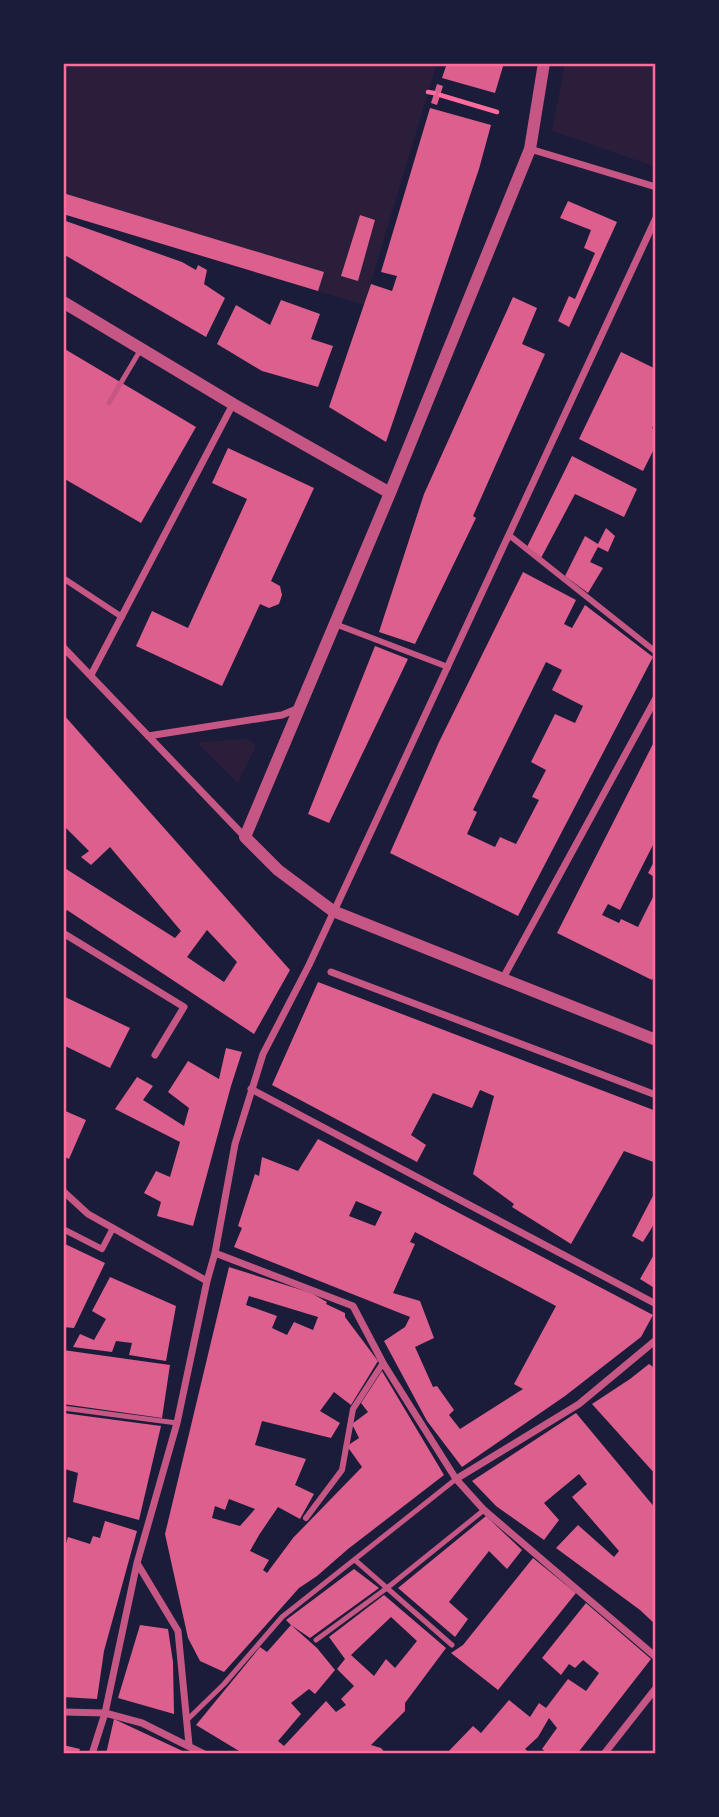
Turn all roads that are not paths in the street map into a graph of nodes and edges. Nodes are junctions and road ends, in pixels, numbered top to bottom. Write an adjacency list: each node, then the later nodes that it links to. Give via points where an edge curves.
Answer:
1 (544, 63): 2 (street)
2 (530, 149): 3 (street); 9 (street)
3 (656, 187)
4 (656, 218): 10 (street)
5 (63, 302): 6 (street)
6 (141, 349): 7 (lane); 8 (street)
7 (109, 403)
8 (233, 404): 9 (street); 12 (street)
9 (390, 494): 13 (street)
10 (509, 535): 15 (street); 16 (street)
11 (63, 578): 12 (street)
12 (122, 617): 17 (street)
13 (335, 624): 16 (street); 19 (street)
14 (63, 647): 17 (street)
15 (656, 652)
16 (447, 667): 22 (street)
17 (90, 675): 20 (street)
18 (656, 698): 25 (street)
19 (300, 708): 20 (street, via 282,715); 21 (street)
20 (148, 736): 21 (street)
21 (245, 837): 22 (street, via 278,870)
22 (333, 911): 25 (street); 28 (street, via 263,1054)
23 (63, 933): 27 (street, via 184,1007)
24 (331, 972): 29 (street)
25 (502, 980): 26 (street)
26 (656, 1040)
27 (155, 1055)
28 (251, 1089): 33 (street, via 235,1144); 35 (street)
29 (656, 1095)
30 (63, 1192): 31 (street)
31 (113, 1228): 32 (street, via 102,1249); 34 (street)
32 (63, 1229)
33 (215, 1253): 34 (street); 37 (street, via 353,1306)
34 (207, 1281): 39 (street)
35 (656, 1304)
36 (656, 1340): 40 (street, via 579,1404)
37 (383, 1363): 40 (street); 42 (street, via 353,1409 342,1470)
38 (63, 1408): 39 (lane)
39 (177, 1423): 44 (street)
40 (457, 1479): 41 (street); 43 (lane)
41 (484, 1510): 45 (lane); 48 (street)
42 (306, 1518)
43 (355, 1560): 45 (lane); 52 (lane, via 282,1617)
44 (137, 1563): 51 (street); 52 (street, via 178,1631)
45 (387, 1588): 46 (lane); 47 (lane)
46 (316, 1640)
47 (452, 1645)
48 (656, 1657)
49 (656, 1688): 56 (street)
50 (63, 1712): 51 (street)
51 (105, 1713): 53 (street, via 142,1723); 54 (street)
52 (187, 1720): 53 (street)
53 (188, 1745): 55 (street)
54 (92, 1754)
55 (204, 1754)
56 (604, 1754)

